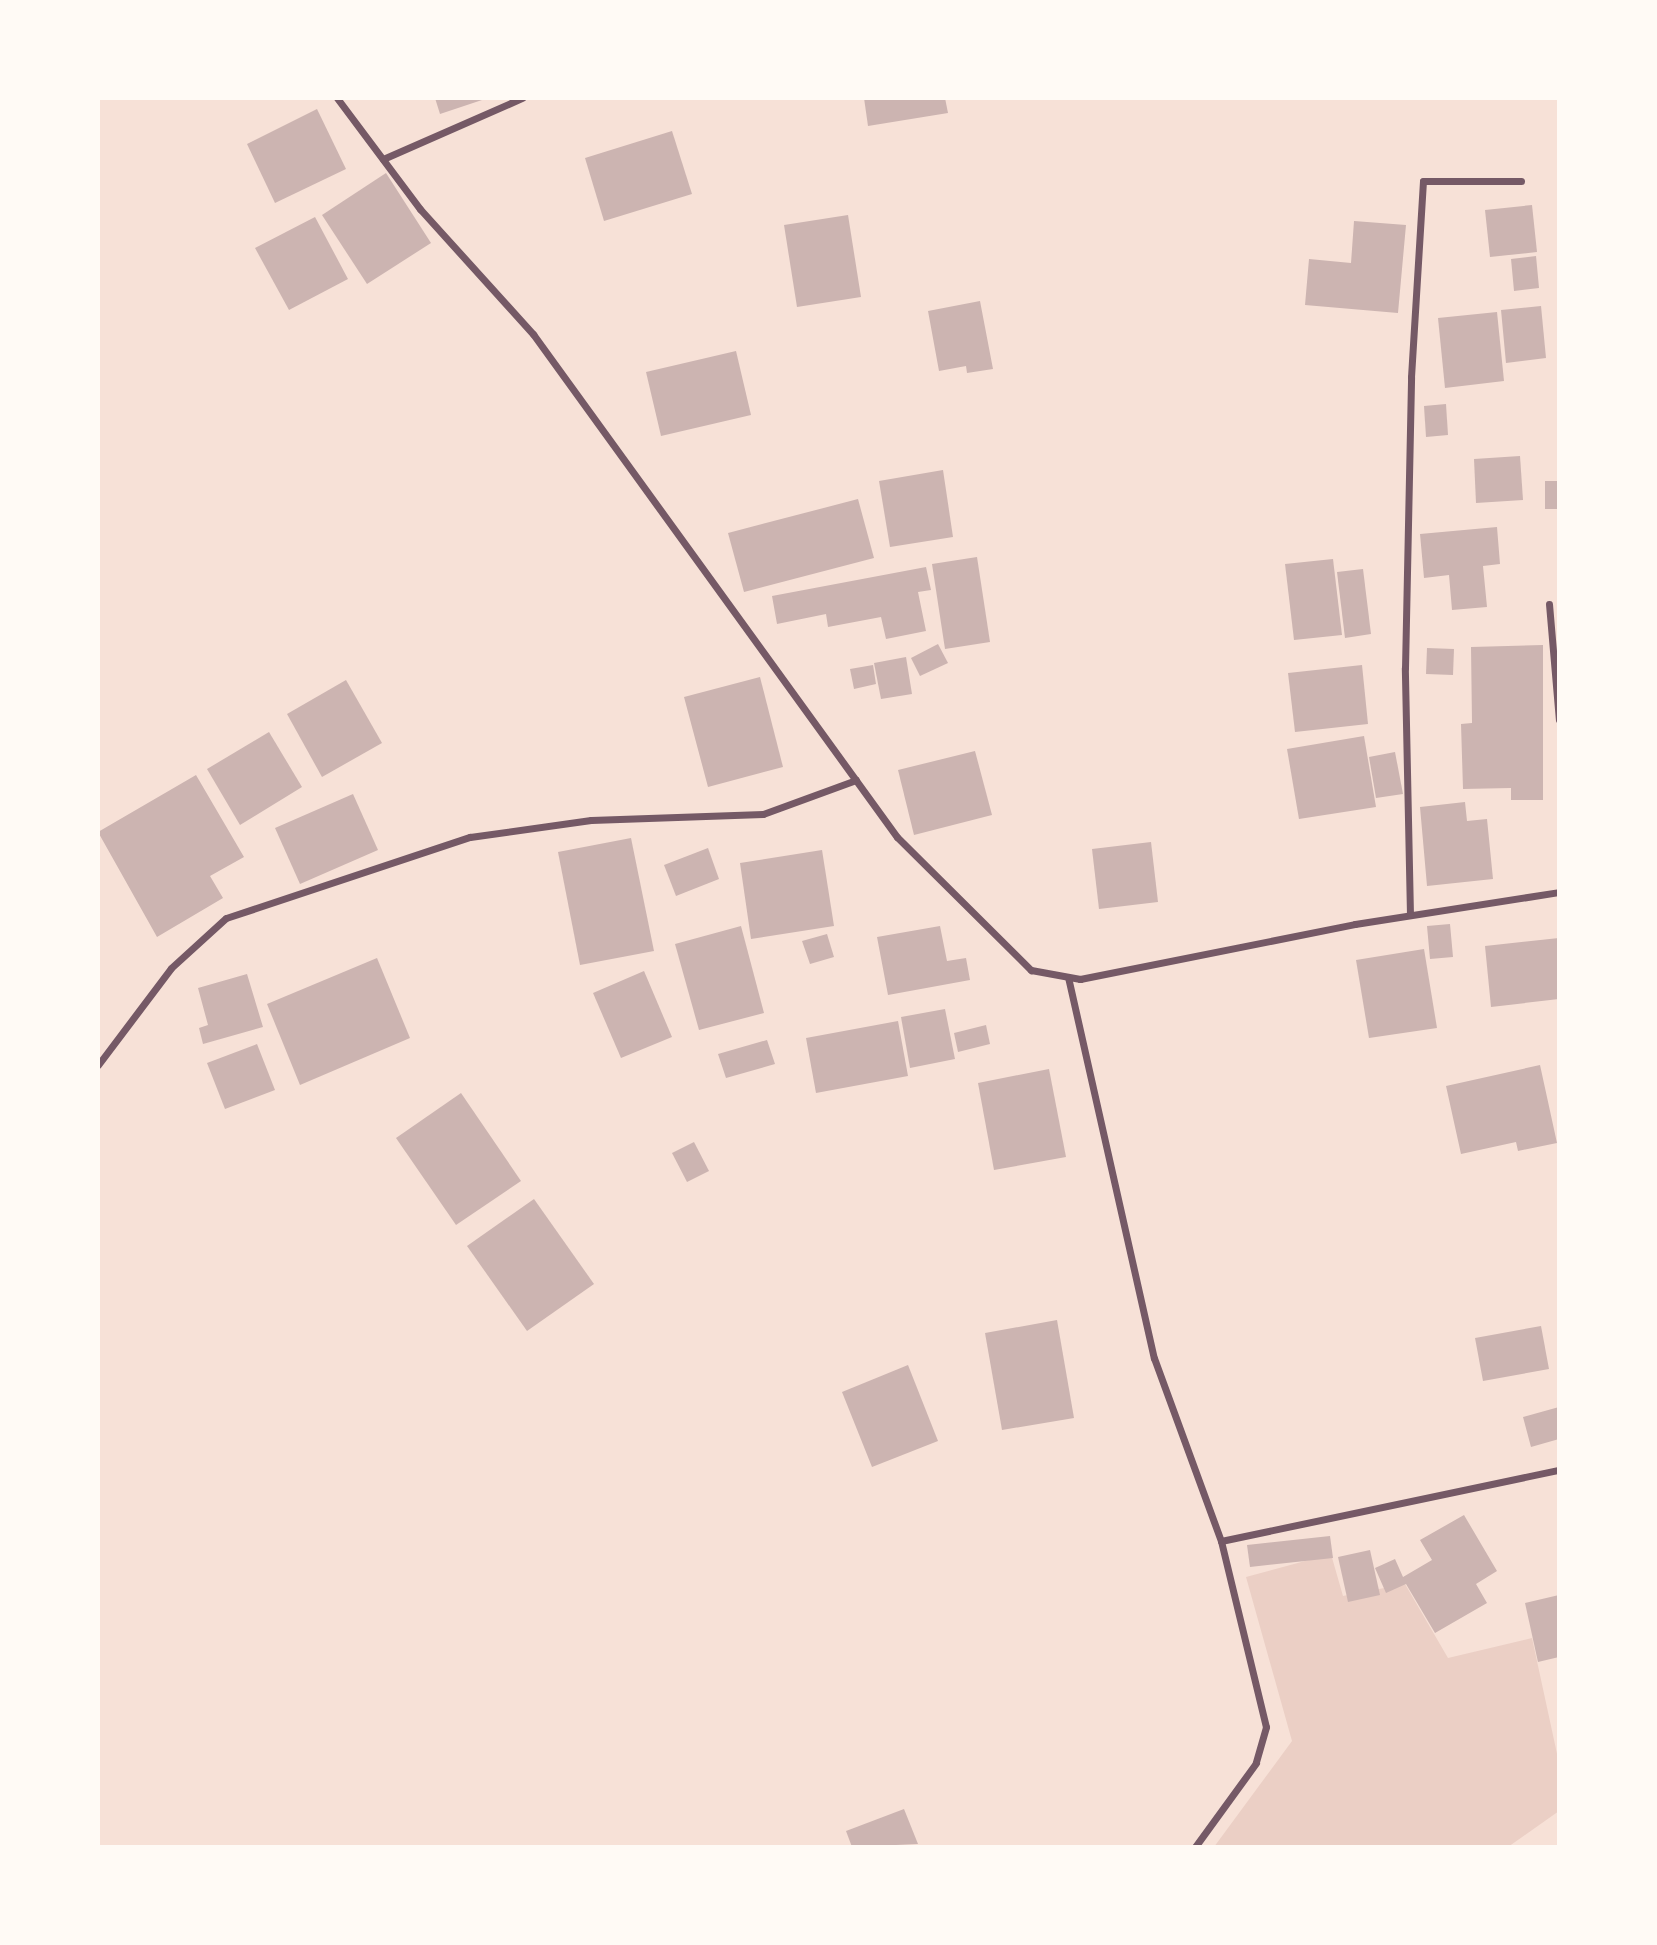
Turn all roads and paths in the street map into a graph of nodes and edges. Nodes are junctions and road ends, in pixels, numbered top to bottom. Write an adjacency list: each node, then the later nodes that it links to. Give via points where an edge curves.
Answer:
1 (337, 98): 3 (street)
2 (522, 98): 3 (street)
3 (383, 159): 7 (street, via 420,209 533,334)
4 (1521, 181): 9 (street, via 1423,181 1411,377 1405,668)
5 (1549, 604): 6 (street)
6 (1559, 720)
7 (856, 780): 10 (street, via 897,837 1031,970); 11 (street, via 763,814 591,820 470,837 226,918 171,968)
8 (1559, 892): 9 (street)
9 (1410, 915): 10 (street, via 1080,979)
10 (1068, 977): 13 (street, via 1154,1357)
11 (98, 1065)
12 (1559, 1469): 13 (street)
13 (1221, 1541): 14 (street, via 1266,1727 1256,1763)
14 (1195, 1847)

